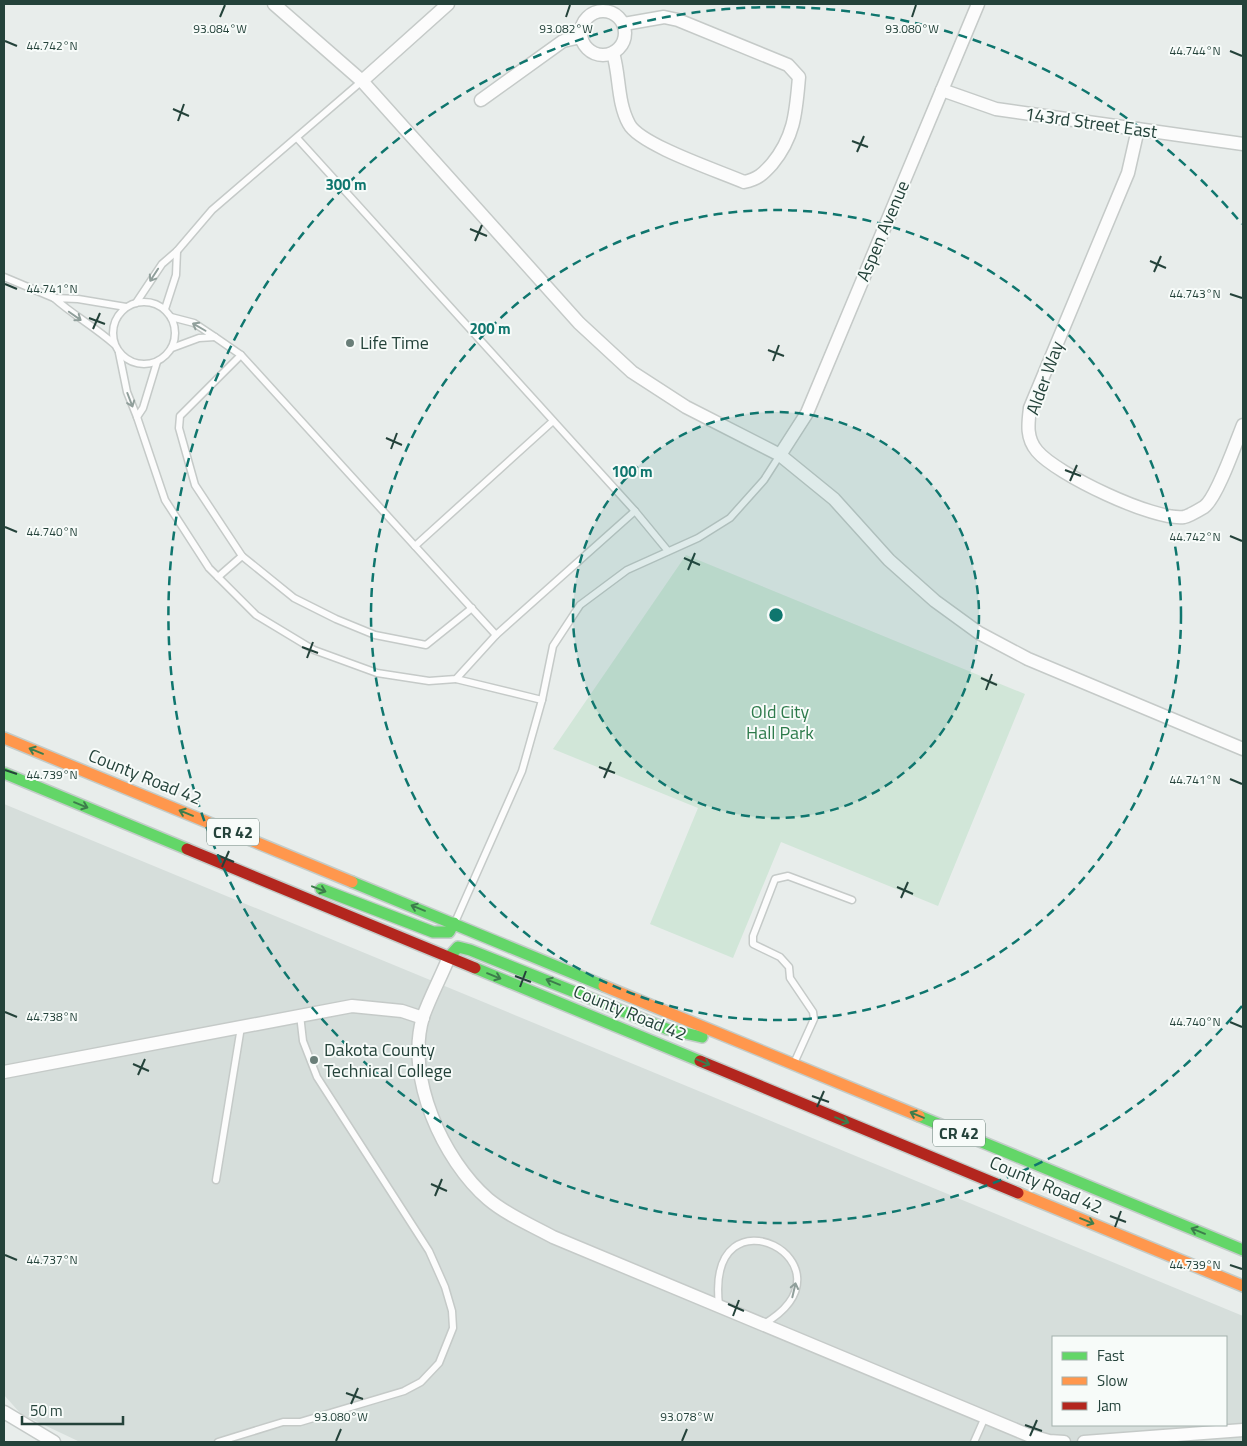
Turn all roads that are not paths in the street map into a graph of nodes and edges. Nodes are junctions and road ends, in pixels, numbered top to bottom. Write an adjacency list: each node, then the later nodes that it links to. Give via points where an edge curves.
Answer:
1 (274, 4): 8 (street)
2 (448, 4): 8 (street)
3 (978, 4): 9 (street, Aspen Avenue)
4 (597, 7): 5 (street, via 614,13); 6 (street, via 584,20)
5 (624, 24): 7 (street, via 624,41); 7 (street, via 664,16 788,65 800,77 791,134 782,152 758,179 744,182 644,140 629,126)
6 (581, 37): 7 (street, via 593,53); 10 (street, via 563,41)
7 (613, 53)
8 (362, 81): 12 (lane); 30 (street, via 578,323 611,355 664,395)
9 (942, 90): 11 (street, 143rd Street East, via 996,109); 30 (street, Aspen Avenue, via 806,413)
10 (481, 100)
11 (1138, 129): 13 (street, 143rd Street East); 29 (street, Alder Way, via 1128,173 1030,408 1027,431 1037,451 1090,487 1160,516 1184,517 1206,506 1219,484)
12 (298, 138): 14 (lane, via 212,210); 28 (lane)
13 (1243, 144)
14 (177, 251): 17 (lane, one-way to 17, via 162,264); 19 (lane, via 176,275)
15 (4, 277): 16 (lane)
16 (54, 298): 18 (lane); 22 (lane, one-way to 22)
17 (136, 303): 18 (lane); 19 (lane, via 156,304)
18 (126, 307): 22 (lane, via 114,324)
19 (165, 309): 20 (lane)
20 (172, 317): 21 (lane, one-way to 20, via 194,323); 23 (lane, via 175,338)
21 (215, 337): 23 (lane, via 199,338); 25 (lane)
22 (114, 344): 24 (lane)
23 (172, 348): 26 (lane)
24 (120, 353): 26 (lane, via 137,364); 27 (lane, one-way to 27, via 127,392)
25 (241, 355): 32 (lane); 34 (lane, via 180,416 179,428 195,485)
26 (157, 362): 27 (lane, via 143,408)
27 (137, 416): 35 (lane, via 164,500)
28 (554, 420): 31 (lane); 32 (lane)
29 (1243, 425)
30 (780, 455): 33 (lane, via 764,480 730,518 698,538); 41 (street, via 834,499 889,560 928,595 979,633 1028,659)
31 (636, 511): 33 (lane); 37 (lane)
32 (416, 546): 36 (lane)
33 (668, 551): 39 (lane, via 627,570 580,605 553,646)
34 (242, 556): 35 (lane); 36 (lane, via 294,598 375,635 426,645)
35 (218, 577): 38 (lane, via 256,615 314,650 377,673 429,681)
36 (472, 608): 37 (lane)
37 (496, 635): 38 (lane)
38 (456, 679): 39 (lane)
39 (542, 700): 47 (lane, via 522,771)
40 (4, 738): 47 (highway, County Road 42 / CR 42, one-way to 40)
41 (1243, 749)
42 (4, 773): 43 (highway, County Road 42 / CR 42, one-way to 43)
43 (174, 843): 44 (highway); 48 (highway, County Road 42 / CR 42)
44 (234, 855)
45 (308, 885): 47 (highway, one-way to 47, via 434,932 449,932)
46 (852, 900): 53 (lane, via 788,876 775,879 753,936 753,944 780,957 789,967 790,978 813,1012 814,1019)
47 (454, 923): 52 (highway, County Road 42 / CR 42)
48 (449, 957): 50 (street); 52 (highway, one-way to 48, via 667,1029 470,950 458,947); 55 (highway, County Road 42 / CR 42, one-way to 55)
49 (300, 1015): 50 (street, via 352,1006 402,1011); 51 (street); 66 (lane, via 303,1041 317,1078 429,1251 445,1287 453,1328 439,1363 421,1382 404,1391)
50 (423, 1018): 60 (street, via 419,1047 425,1095 449,1152 465,1175 488,1198 508,1214 553,1237)
51 (242, 1026): 54 (street); 56 (lane)
52 (748, 1045): 53 (highway, County Road 42 / CR 42)
53 (794, 1064): 58 (highway, County Road 42 / CR 42, one-way to 53)
54 (4, 1072)
55 (978, 1176): 57 (highway, via 1032,1188); 59 (highway, County Road 42 / CR 42, one-way to 59)
56 (216, 1180)
57 (1066, 1200)
58 (1243, 1250)
59 (1243, 1286)
60 (719, 1306): 61 (street); 61 (lane, one-way to 60, via 781,1312 794,1295 796,1286 795,1267 789,1257 771,1243 750,1241 728,1253 718,1277)
61 (762, 1324): 63 (street)
62 (4, 1412): 65 (street)
63 (985, 1417): 67 (lane); 68 (street, via 1028,1435)
64 (1243, 1430): 69 (street)
65 (54, 1442)
66 (218, 1442)
67 (974, 1442)
68 (1064, 1442)
69 (1084, 1442)

